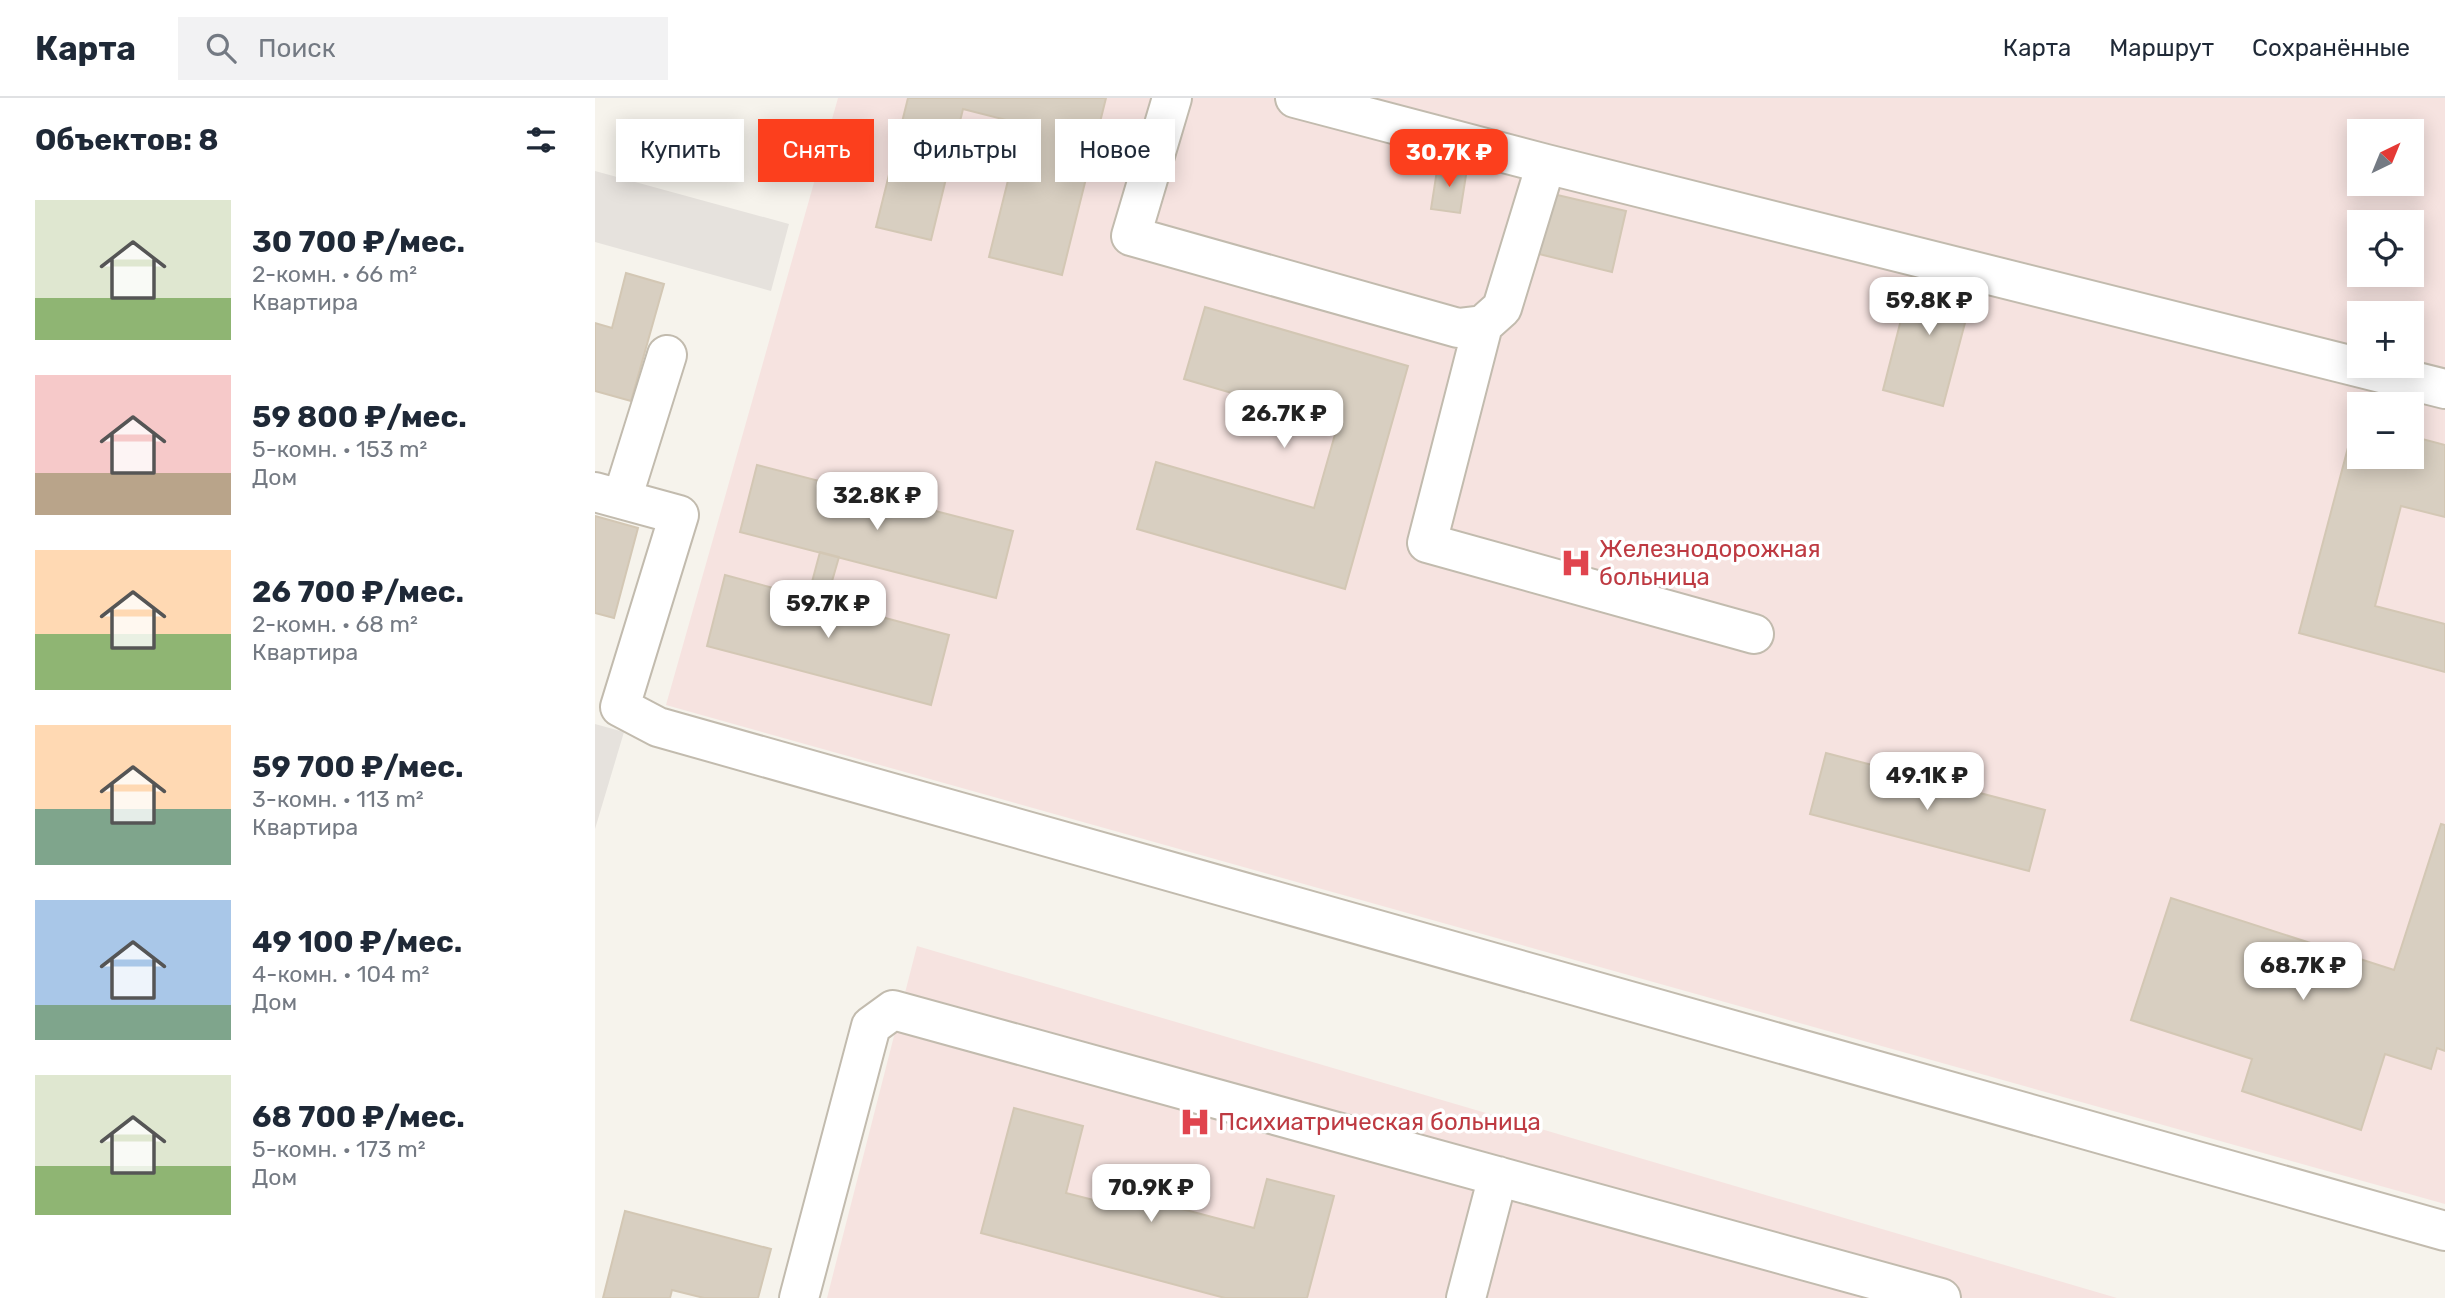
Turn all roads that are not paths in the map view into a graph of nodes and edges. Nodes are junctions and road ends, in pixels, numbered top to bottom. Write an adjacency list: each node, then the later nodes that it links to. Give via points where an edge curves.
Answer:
1 (1172, 98): 4 (lane, via 1131,236 1458,328)
2 (1295, 98): 3 (lane)
3 (1546, 164): 4 (lane, via 1502,308); 6 (lane)
4 (1483, 325): 8 (lane, via 1427,543)
5 (667, 355): 7 (lane)
6 (2445, 389)
7 (609, 495): 10 (lane, via 679,515 620,706 658,727)
8 (1754, 634)
9 (1499, 1176): 11 (lane, via 893,1010 871,1026); 12 (lane); 13 (lane)
10 (2445, 1231)
11 (799, 1298)
12 (1466, 1298)
13 (1941, 1298)

